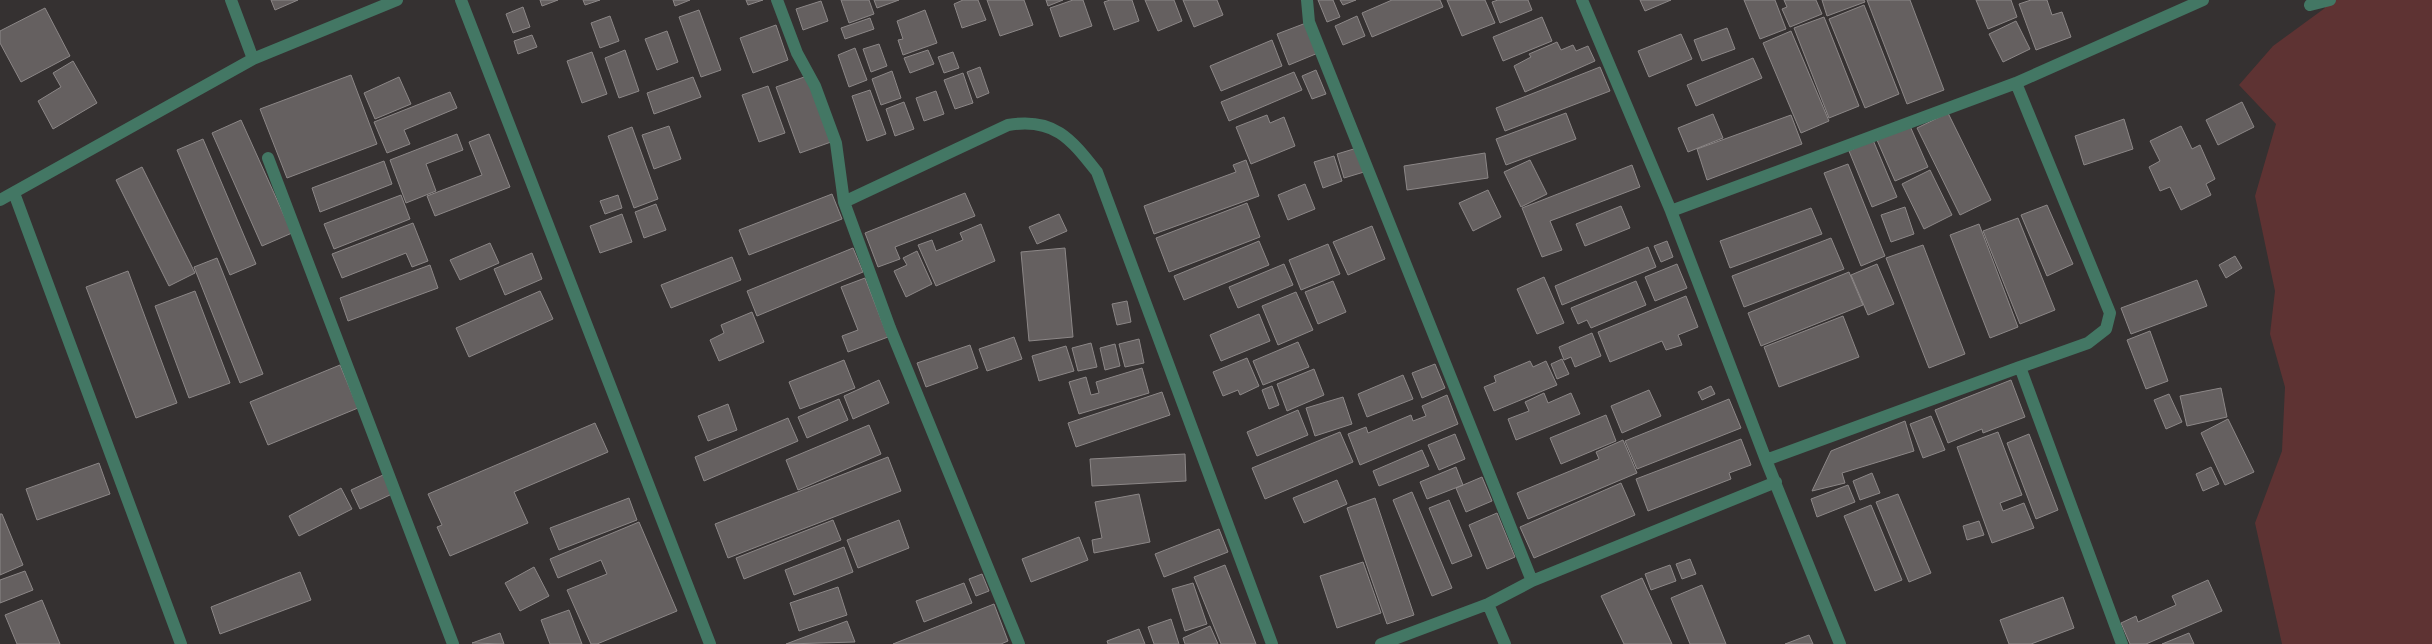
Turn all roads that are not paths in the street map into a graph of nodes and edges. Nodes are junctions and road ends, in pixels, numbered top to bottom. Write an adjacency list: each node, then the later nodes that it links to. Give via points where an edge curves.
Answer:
1 (231, 0): 10 (street)
2 (397, 0): 10 (street)
3 (461, 0): 24 (street)
4 (777, 0): 15 (street, via 836,143)
5 (1307, 0): 20 (street, via 1310,22)
6 (1582, 0): 16 (street)
7 (2203, 0): 11 (street)
8 (2330, 0): 9 (street)
9 (2310, 5)
10 (254, 60): 13 (street)
11 (2016, 83): 16 (street); 17 (street, via 2110,313 2106,329 2088,343)
12 (268, 158): 23 (street)
13 (14, 193): 14 (street); 22 (street)
14 (0, 200)
15 (844, 202): 25 (street, via 890,328); 26 (street, via 1008,125 1029,121 1058,131 1076,145 1097,172)
16 (1671, 211): 18 (street)
17 (2020, 367): 18 (street); 30 (street)
18 (1766, 460): 19 (street)
19 (1776, 482): 20 (street); 29 (street)
20 (1532, 581): 21 (street)
21 (1488, 604): 27 (street); 28 (street)
22 (181, 644)
23 (453, 644)
24 (710, 644)
25 (1019, 644)
26 (1272, 644)
27 (1381, 644)
28 (1505, 644)
29 (1840, 644)
30 (2122, 644)

